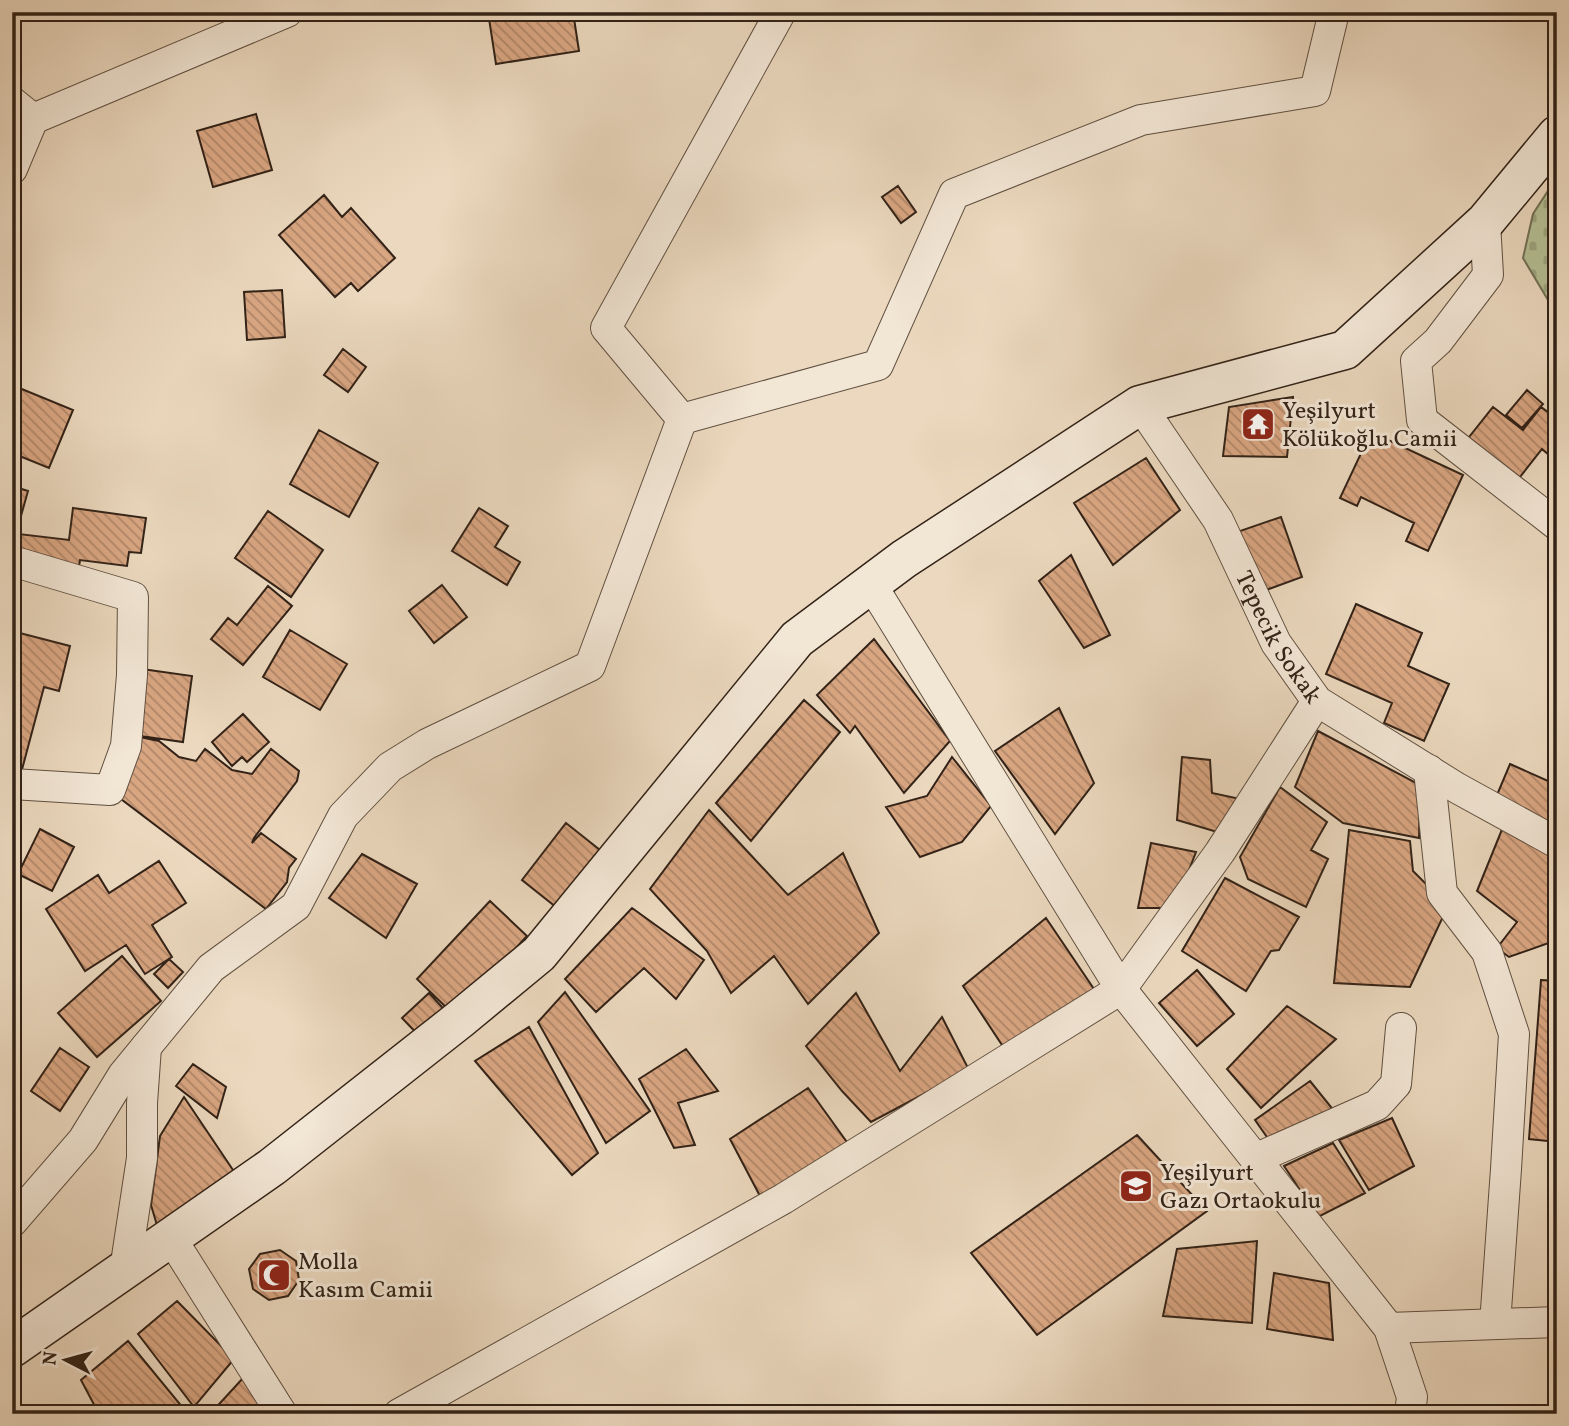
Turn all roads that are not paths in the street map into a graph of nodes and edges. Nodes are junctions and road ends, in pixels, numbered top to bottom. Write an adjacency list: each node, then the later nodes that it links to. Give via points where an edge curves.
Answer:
1 (287, 12): 4 (street)
2 (778, 12): 9 (street, via 606,328)
3 (1335, 12): 9 (street, via 1315,91 1141,120 954,194 878,365)
4 (23, 110): 6 (street)
5 (1557, 135): 7 (main road)
6 (12, 169)
7 (1485, 222): 8 (main road, via 1345,350); 10 (street, via 1488,275 1438,341 1416,361 1422,420)
8 (1140, 405): 12 (main road); 13 (street, Tepecik Sokak, via 1218,520 1276,643)
9 (682, 419): 19 (street, via 590,666 427,744 390,767 343,816 296,906 211,968)
10 (1557, 525)
11 (12, 561): 15 (street, via 133,597 126,746 110,790)
12 (871, 584): 17 (street); 24 (main road, via 797,639 539,954 282,1159)
13 (1317, 701): 14 (street, Tepecik Sokak); 17 (street, via 1220,852)
14 (1429, 770): 16 (street, Tepecik Sokak); 27 (street, via 1442,893 1487,952 1514,1034)
15 (12, 785)
16 (1557, 843)
17 (1121, 989): 22 (street); 31 (street, via 783,1199)
18 (1401, 1028): 22 (street, via 1396,1084 1377,1105)
19 (146, 1047): 20 (street); 21 (street)
20 (102, 1108): 21 (street); 23 (street, via 83,1140)
21 (142, 1158): 25 (street)
22 (1255, 1159): 28 (street)
23 (12, 1222)
24 (170, 1238): 25 (main road); 30 (street)
25 (125, 1270): 29 (main road)
26 (1557, 1322): 27 (street)
27 (1495, 1324): 28 (street)
28 (1389, 1328): 32 (street, via 1412,1397)
29 (12, 1348)
30 (282, 1414)
31 (399, 1414)
32 (1410, 1414)

